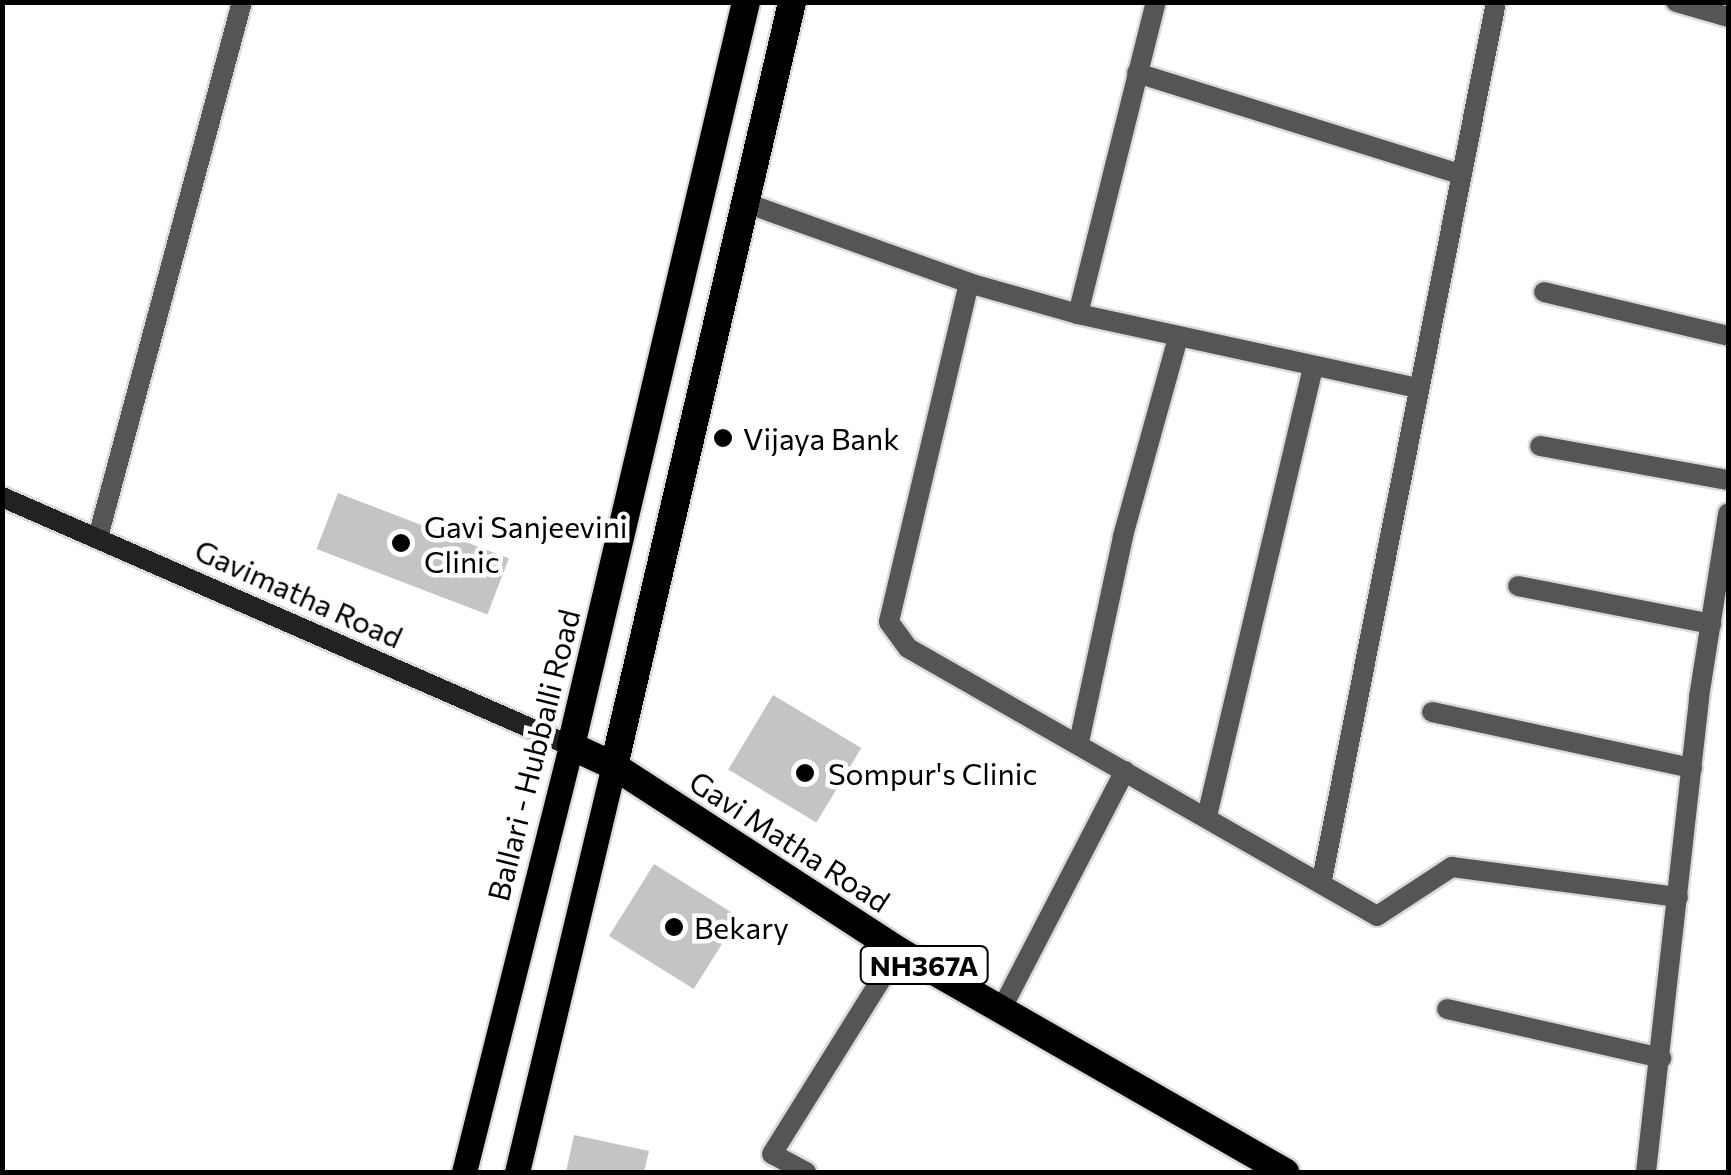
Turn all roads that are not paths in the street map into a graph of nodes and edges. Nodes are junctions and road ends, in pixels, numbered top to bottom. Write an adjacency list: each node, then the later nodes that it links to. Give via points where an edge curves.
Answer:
1 (242, 2): 24 (street)
2 (746, 2): 11 (highway, Ballari - Hubballi Road)
3 (792, 2): 10 (highway)
4 (1156, 2): 8 (street)
5 (1496, 2): 9 (street)
6 (1676, 2): 7 (street)
7 (1728, 17)
8 (1137, 73): 9 (street); 15 (street)
9 (1460, 174): 19 (street)
10 (746, 203): 12 (highway); 13 (street)
11 (683, 259): 12 (highway); 29 (highway, Ballari - Hubballi Road)
12 (730, 269): 30 (highway)
13 (970, 283): 15 (street); 28 (street, via 889,622 908,648)
14 (1544, 292): 16 (street)
15 (1078, 314): 17 (street)
16 (1728, 336)
17 (1178, 338): 18 (street); 28 (street, via 1123,536)
18 (1313, 368): 19 (street); 33 (street)
19 (1418, 388): 34 (street)
20 (1540, 446): 21 (street)
21 (1728, 480)
22 (2, 497): 24 (main road, Gavimatha Road)
23 (1728, 513): 26 (street)
24 (98, 537): 29 (main road, Gavimatha Road)
25 (1518, 586): 26 (street)
26 (1711, 624): 31 (street)
27 (1432, 712): 31 (street)
28 (1078, 742): 32 (street)
29 (570, 746): 30 (highway, Gavi Matha Road / NH367A); 41 (main road, Ballari - Hubballi Road)
30 (614, 766): 36 (highway, Gavi Matha Road / NH367A); 42 (main road)
31 (1692, 768): 35 (street)
32 (1125, 772): 33 (street); 37 (street)
33 (1206, 816): 34 (street)
34 (1322, 880): 35 (street, via 1377,916 1452,866)
35 (1678, 897): 39 (street)
36 (899, 951): 37 (highway, Gavi Matha Road / NH367A); 40 (street)
37 (1002, 1008): 44 (highway, Gavi Matha Road / NH367A)
38 (1447, 1009): 39 (street)
39 (1661, 1058): 45 (street)
40 (769, 1163): 43 (street)
41 (464, 1172)
42 (517, 1172)
43 (806, 1172)
44 (1285, 1172)
45 (1646, 1172)

